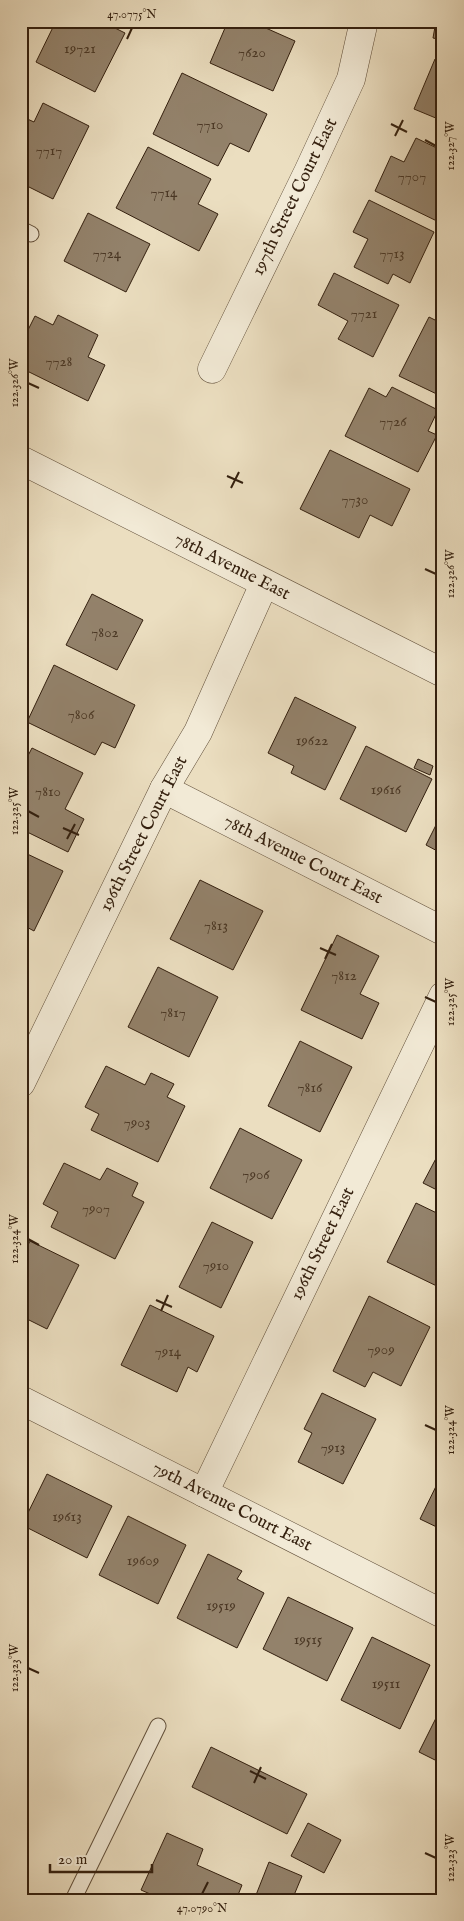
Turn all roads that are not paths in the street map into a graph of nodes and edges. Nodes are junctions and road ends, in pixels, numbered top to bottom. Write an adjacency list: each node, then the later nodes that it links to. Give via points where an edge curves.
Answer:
1 (364, 21): 2 (street, 197th Street Court East, via 350,79)
2 (212, 369)
3 (21, 460): 4 (street, 78th Avenue East)
4 (264, 584): 5 (street, 78th Avenue East); 6 (street, 196th Street Court East, via 198,732)
5 (443, 673)
6 (164, 789): 7 (street, 78th Avenue Court East); 9 (street, 196th Street Court East)
7 (443, 931)
8 (443, 996): 11 (street, 196th Street East)
9 (21, 1083)
10 (21, 1400): 11 (street, 79th Avenue Court East)
11 (204, 1492): 12 (street, 79th Avenue Court East)
12 (443, 1614)
13 (158, 1726): 14 (lane)
14 (73, 1900)

